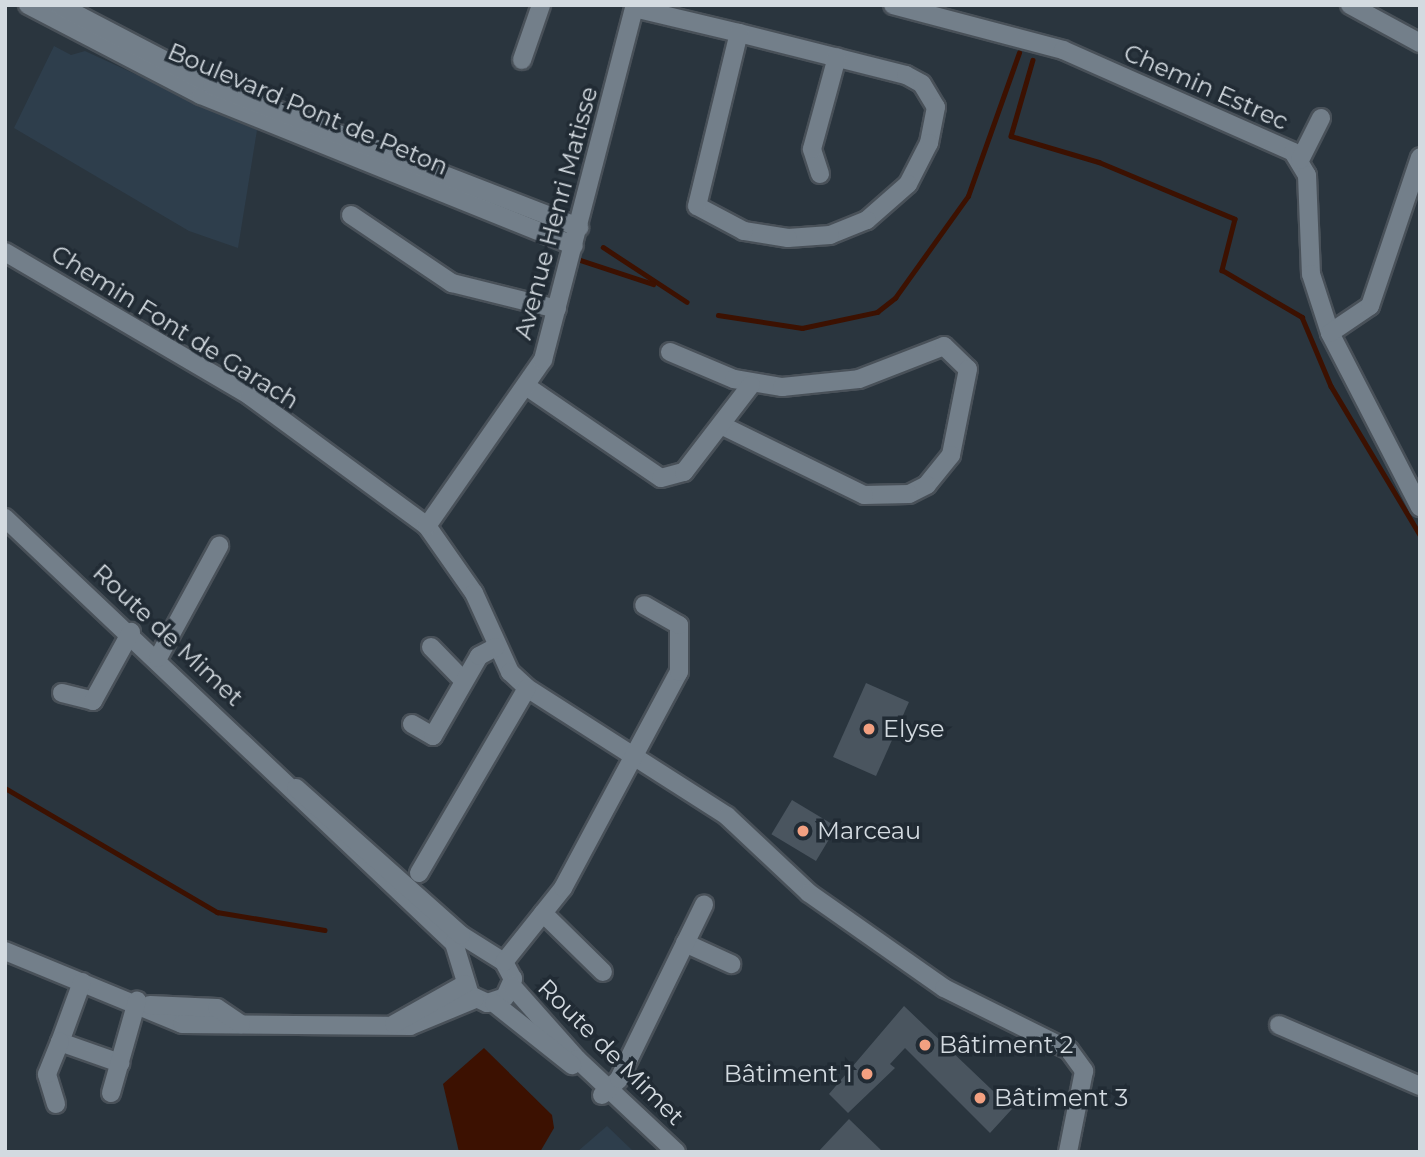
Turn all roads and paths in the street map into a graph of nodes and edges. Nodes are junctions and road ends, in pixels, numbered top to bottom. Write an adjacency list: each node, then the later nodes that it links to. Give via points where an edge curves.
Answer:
1 (28, 5): 17 (street, Boulevard Pont de Peton, via 201,95)
2 (59, 5): 16 (street, Boulevard Pont de Peton, via 212,85)
3 (541, 5): 10 (street)
4 (893, 5): 13 (street, Chemin Estrec, via 1063,50)
5 (1350, 5): 8 (street)
6 (635, 7): 7 (street); 16 (street, Avenue Henri Matisse)
7 (739, 33): 9 (street); 9 (street, via 695,195 706,214 744,231 809,238 848,229 889,203 920,164 934,121 932,95 906,75)
8 (1420, 43)
9 (837, 57): 14 (street, via 812,149)
10 (522, 60)
11 (1321, 118): 13 (street)
12 (1420, 156): 20 (street, via 1370,306)
13 (1300, 160): 20 (street, Chemin Estrec, via 1310,195 1311,274)
14 (820, 174)
15 (351, 215): 19 (street, via 452,283)
16 (579, 227): 17 (street, Avenue Henri Matisse)
17 (574, 246): 19 (street, Avenue Henri Matisse)
18 (5, 252): 27 (street, Chemin Font de Garach, via 250,396)
19 (557, 309): 23 (street, Avenue Henri Matisse, via 544,360)
20 (1330, 332): 25 (street, Chemin Estrec)
21 (670, 352): 22 (street)
22 (751, 385): 24 (street); 24 (street, via 859,379 944,346 970,378 957,438 940,472 892,498 864,495)
23 (526, 386): 24 (street, via 661,478 684,472); 27 (street, Avenue Henri Matisse)
24 (721, 425)
25 (1420, 507)
26 (5, 518): 30 (street, Route de Mimet)
27 (427, 526): 32 (street, Chemin Font de Garach, via 474,593)
28 (219, 546): 33 (street)
29 (644, 605): 38 (street, via 678,625 680,667)
30 (131, 632): 33 (street, Route de Mimet); 36 (street, via 93,701)
31 (431, 646): 34 (street)
32 (496, 647): 34 (street, via 479,656); 35 (street, Chemin Font de Garach)
33 (158, 658): 39 (street, Route de Mimet)
34 (464, 681): 37 (street, via 433,736)
35 (527, 688): 38 (street, Chemin Font de Garach); 40 (street)
36 (62, 693)
37 (412, 724)
38 (634, 758): 42 (street, via 564,888); 65 (street, Chemin Font de Garach, via 727,816 834,913 944,988 1081,1060 1084,1083)
39 (296, 788): 45 (street, Route de Mimet); 49 (street, Route de Mimet, via 454,943)
40 (419, 873)
41 (704, 905): 43 (street)
42 (543, 913): 45 (street); 47 (street)
43 (685, 943): 46 (street); 60 (street)
44 (5, 951): 48 (street)
45 (496, 959): 49 (street); 50 (street, Route de Mimet)
46 (731, 964)
47 (603, 972)
48 (82, 982): 51 (street); 57 (street)
49 (469, 985): 52 (street, Route de Mimet); 55 (street, via 394,1024)
50 (512, 986): 52 (street, Route de Mimet); 60 (street, Route de Mimet)
51 (142, 1003): 53 (street); 54 (street); 58 (street)
52 (494, 1003): 60 (street, Route de Mimet)
53 (186, 1005): 54 (street); 55 (street, via 217,1008)
54 (182, 1024): 55 (street)
55 (241, 1024)
56 (1279, 1025): 59 (street)
57 (60, 1042): 58 (street); 62 (street, via 47,1074)
58 (120, 1063): 61 (street)
59 (1420, 1086)
60 (605, 1092): 63 (street, Route de Mimet); 64 (street, Route de Mimet)
61 (111, 1093)
62 (56, 1104)
63 (658, 1152)
64 (676, 1152)
65 (1069, 1152)

